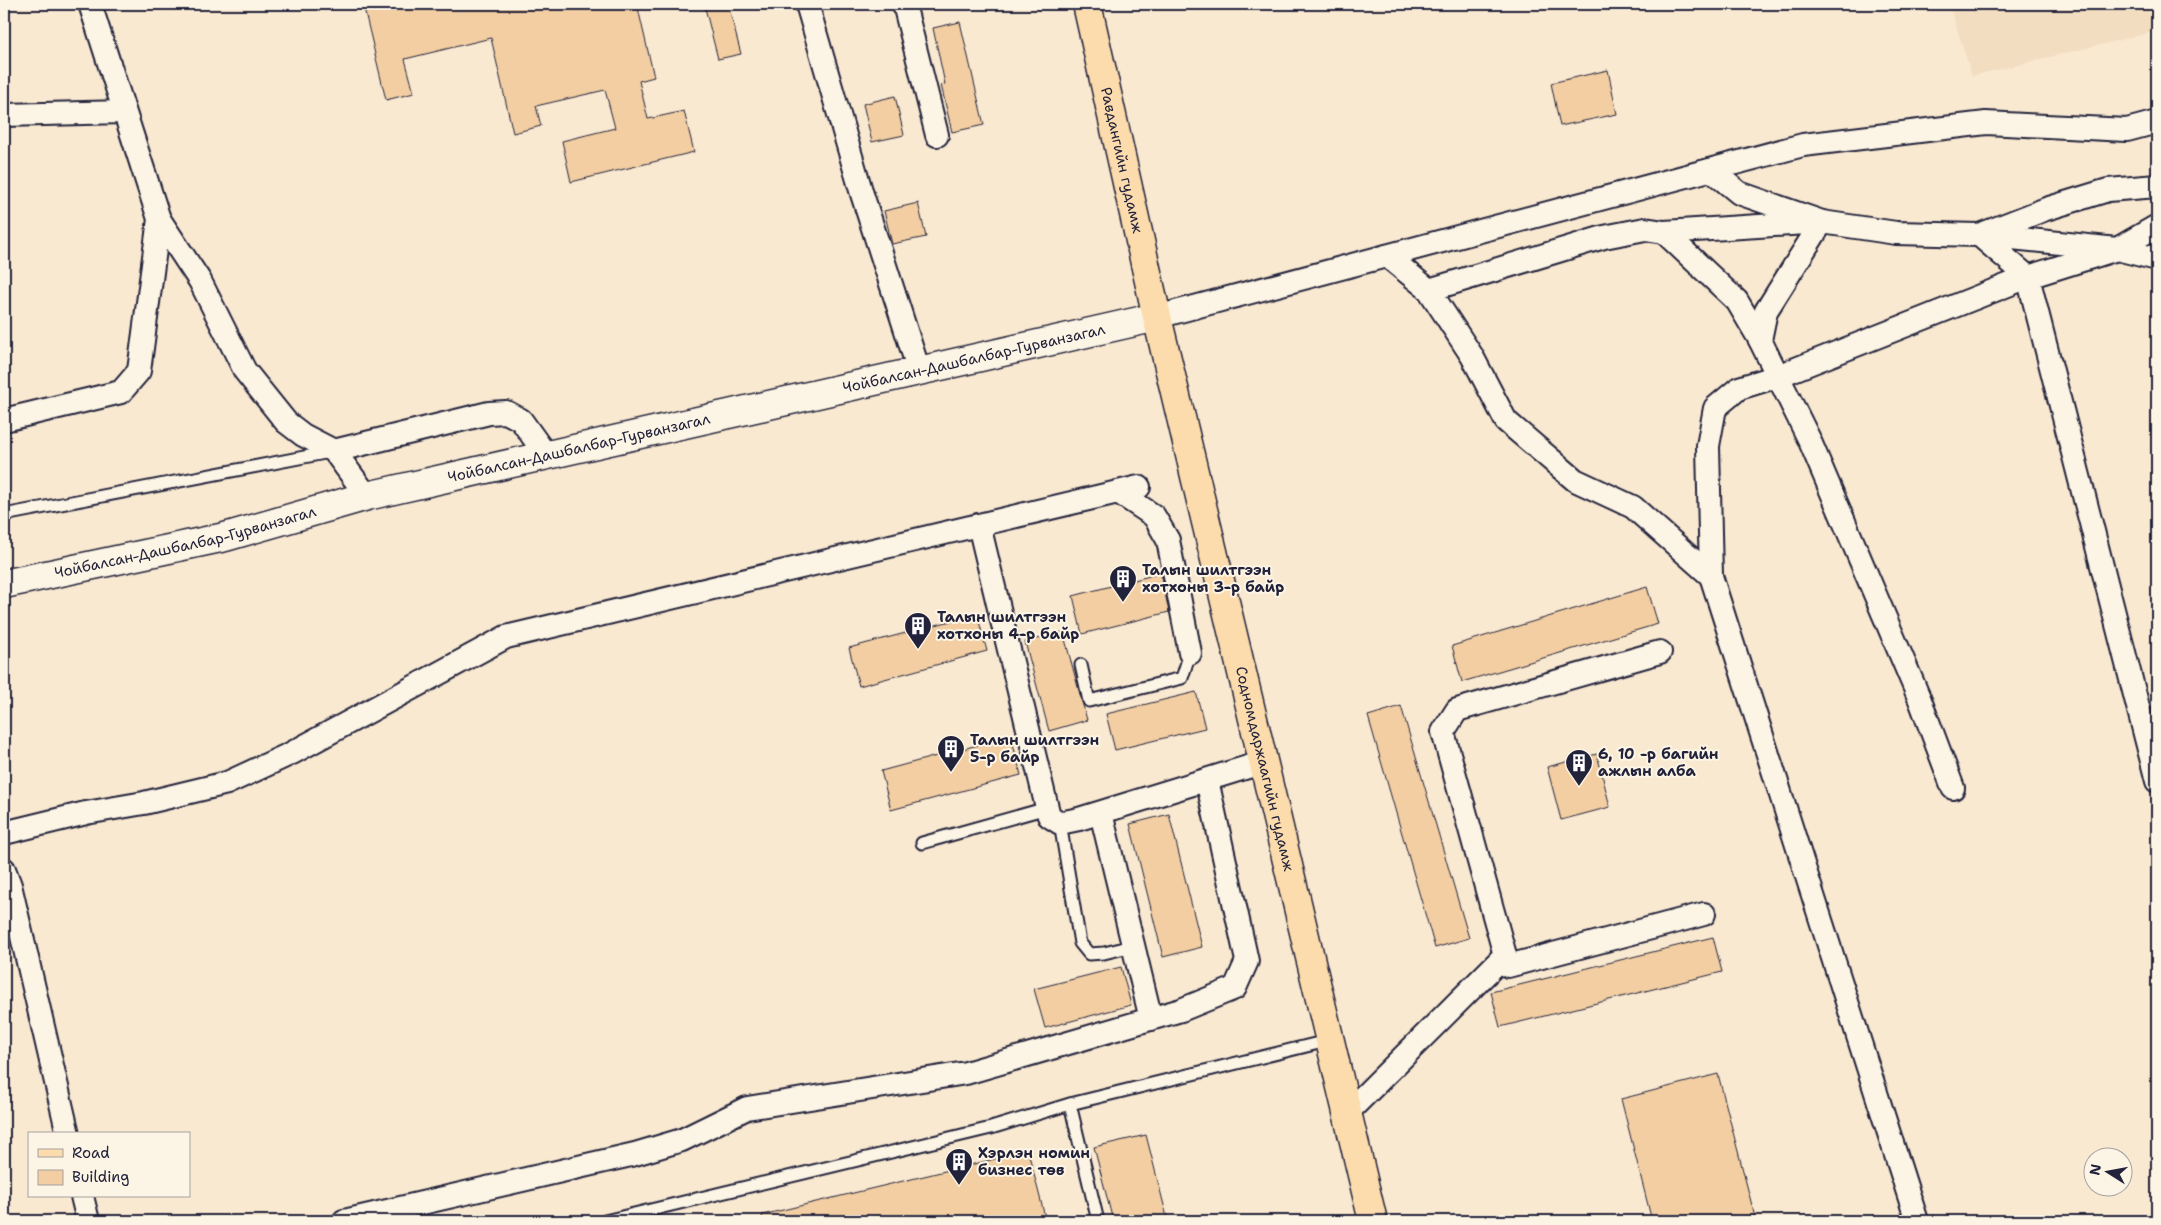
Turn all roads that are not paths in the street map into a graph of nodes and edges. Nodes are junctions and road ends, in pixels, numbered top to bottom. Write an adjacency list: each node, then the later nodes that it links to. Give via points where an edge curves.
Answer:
1 (90, 4): 5 (street)
2 (807, 4): 23 (street, via 862,194)
3 (904, 4): 8 (street)
4 (1087, 4): 21 (main road, Равдангийн гудамж)
5 (124, 112): 6 (street); 11 (street)
6 (4, 115)
7 (2157, 122): 9 (street, via 2127,130 1986,123 1803,145)
8 (936, 135)
9 (1711, 170): 12 (street, via 1739,193); 17 (street)
10 (2157, 186): 15 (street, via 2108,190)
11 (159, 219): 25 (street, via 139,371 121,392); 26 (street, via 200,281 245,371 286,422)
12 (1822, 222): 14 (street); 15 (street, via 1896,233); 22 (street, via 1766,311)
13 (2157, 226): 16 (street)
14 (1664, 232): 20 (street, via 1645,228 1604,237); 22 (street, via 1737,301)
15 (1979, 235): 16 (street); 19 (street)
16 (2118, 249): 18 (street); 19 (street)
17 (1387, 256): 20 (street); 21 (street)
18 (2157, 259)
19 (2028, 277): 24 (street); 38 (street)
20 (1429, 290): 31 (street, via 1472,356 1506,421 1576,480 1633,506)
21 (1157, 317): 23 (street, Чойбалсан-Дашбалбар-Гурванзагал); 36 (main road, Содномдаржаагийн гудамж)
22 (1760, 340): 24 (street)
23 (919, 371): 27 (street, Чойбалсан-Дашбалбар-Гурванзагал)
24 (1778, 376): 31 (street, via 1739,388 1715,408 1708,446); 39 (street, via 1920,700)
25 (4, 420)
26 (334, 451): 27 (street, via 489,413 506,412 521,420); 28 (street); 29 (lane)
27 (546, 455): 28 (street, Чойбалсан-Дашбалбар-Гурванзагал)
28 (367, 496): 32 (street, Чойбалсан-Дашбалбар-Гурванзагал, via 225,537)
29 (4, 515)
30 (979, 525): 34 (street, via 1129,490 1154,516 1168,540); 41 (street); 42 (street, via 506,637 292,753 227,783)
31 (1711, 576): 59 (street)
32 (4, 584)
33 (1660, 652): 47 (street, via 1457,710 1443,732)
34 (1190, 653): 35 (lane, via 1182,678 1089,701)
35 (1081, 665)
36 (1264, 762): 37 (street); 49 (main road, Содномдаржаагийн гудамж)
37 (1207, 780): 40 (street); 48 (street, via 1247,961 1236,988)
38 (2157, 781)
39 (1953, 788)
40 (1101, 813): 41 (street); 46 (street)
41 (1054, 815): 43 (lane); 46 (lane, via 1080,943 1089,954)
42 (4, 833)
43 (922, 843)
44 (4, 869): 52 (street)
45 (1704, 914): 47 (street, via 1508,966)
46 (1132, 946): 48 (street)
47 (1505, 955): 51 (street)
48 (1151, 1019): 55 (street, via 966,1073 747,1108 682,1140 635,1154)
49 (1331, 1040): 50 (lane); 51 (main road, Содномдаржаагийн гудамж)
50 (1070, 1104): 56 (lane, via 991,1128); 57 (lane)
51 (1348, 1112): 58 (main road, Содномдаржаагийн гудамж)
52 (68, 1132)
53 (82, 1198): 54 (street)
54 (88, 1221)
55 (344, 1221)
56 (605, 1221)
57 (1098, 1221)
58 (1373, 1221)
59 (1917, 1221)

